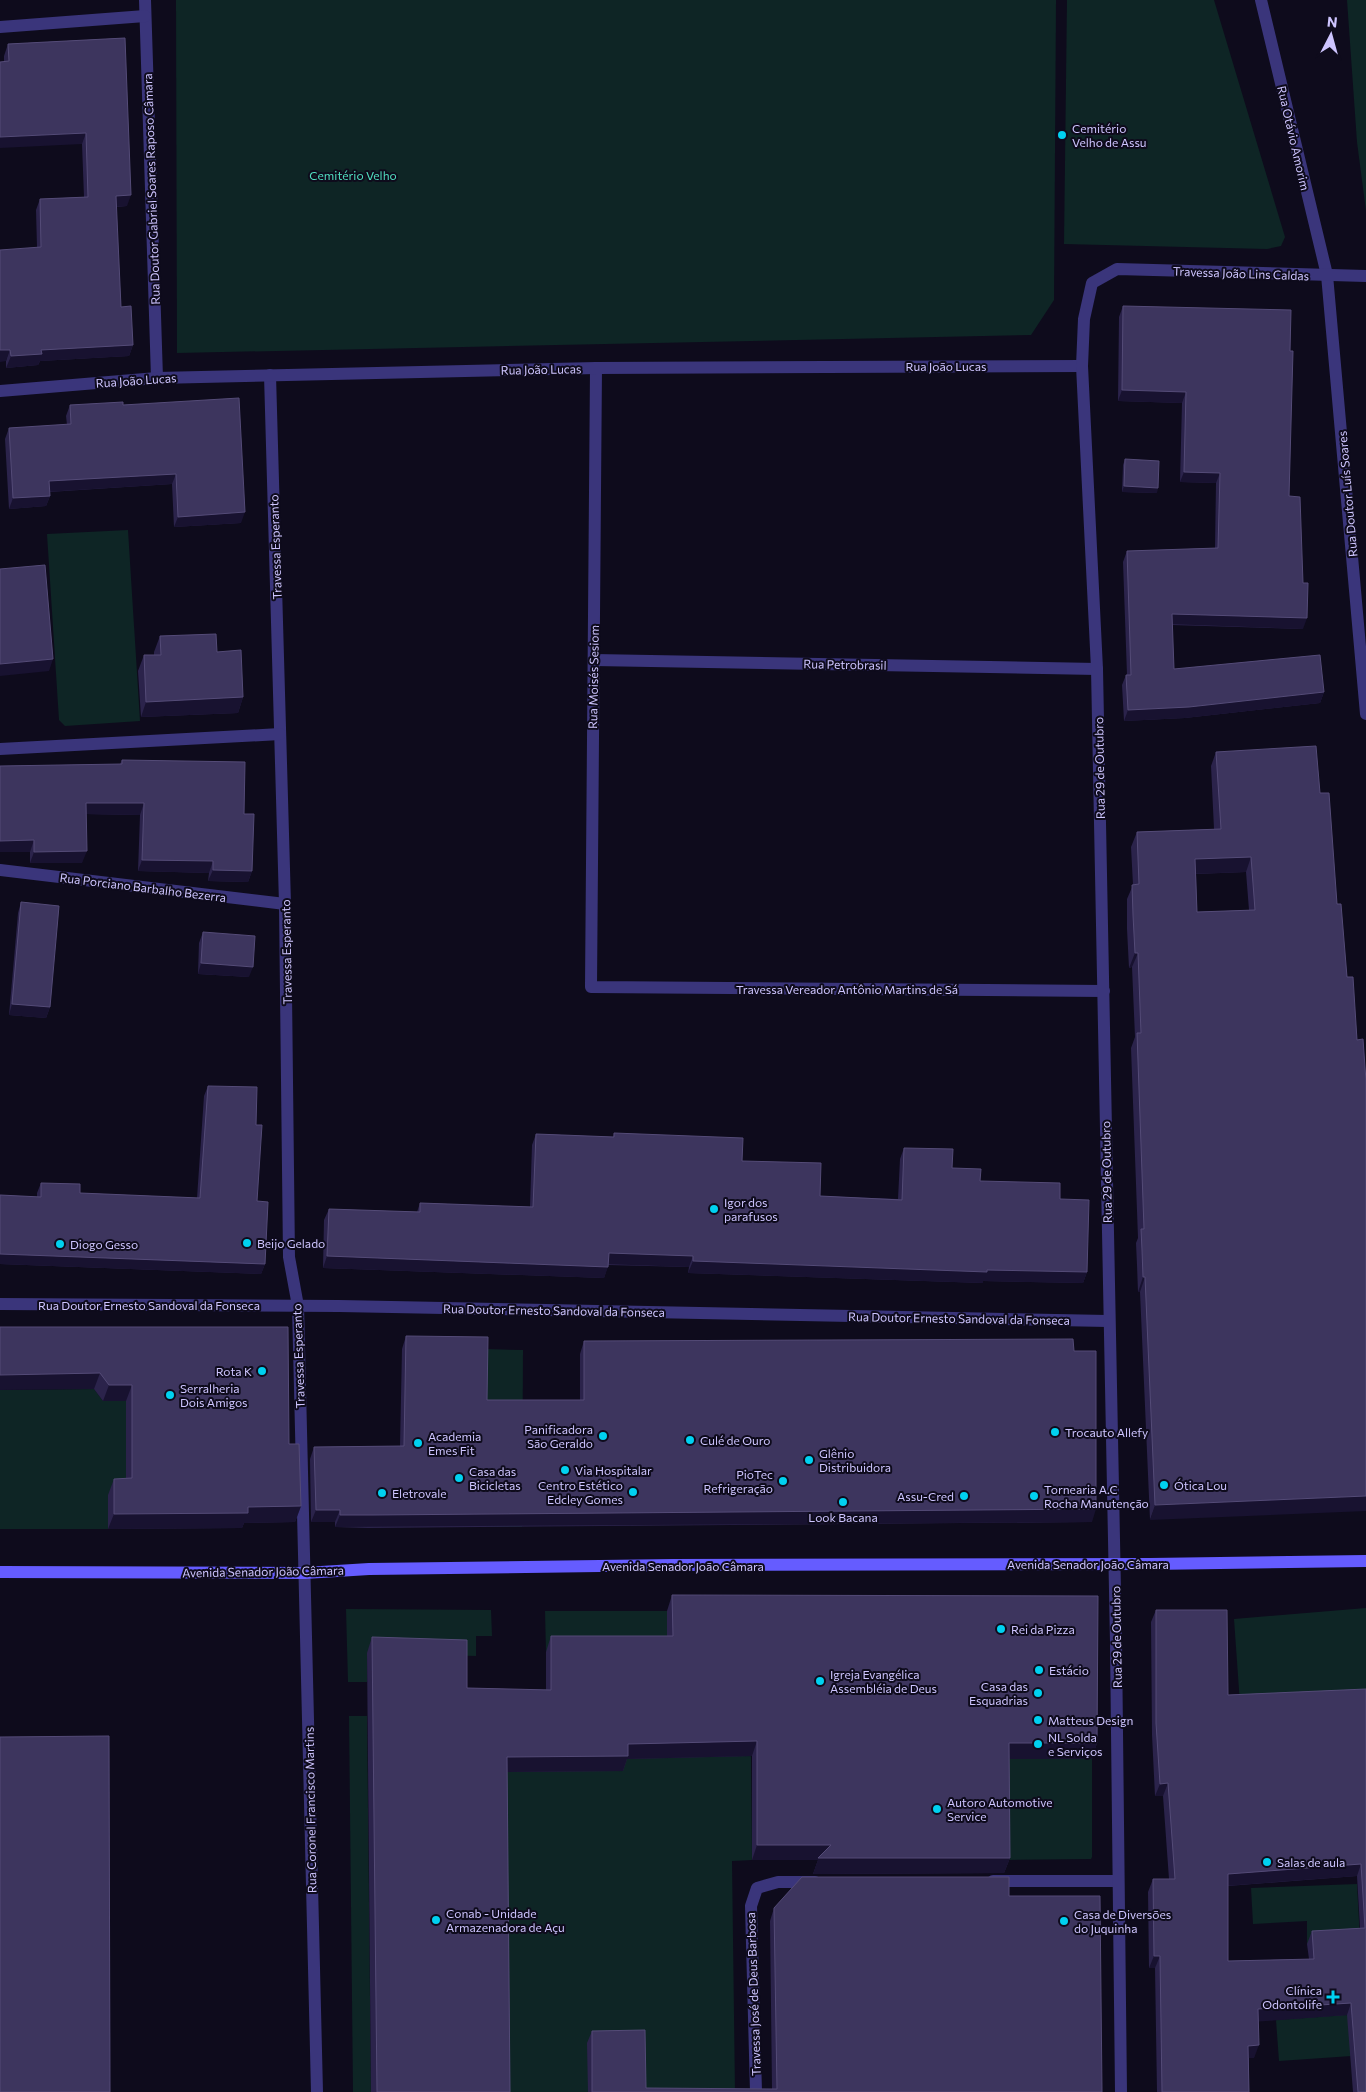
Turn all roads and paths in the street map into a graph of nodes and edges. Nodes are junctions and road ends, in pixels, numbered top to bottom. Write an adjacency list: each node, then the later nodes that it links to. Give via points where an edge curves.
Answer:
1 (145, 0): 3 (street, Rua Doutor Gabriel Soares Raposo Câmara)
2 (1261, 0): 6 (street, Rua Otávio Amorim)
3 (145, 16): 4 (street); 11 (street, Rua Doutor Gabriel Soares Raposo Câmara)
4 (0, 27)
5 (1117, 269): 6 (street, Travessa João Lins Caldas); 8 (street, Rua 29 de Outubro, via 1092,283 1084,319)
6 (1327, 275): 7 (street, Travessa João Lins Caldas); 15 (street, Rua Doutor Luís Soares)
7 (1366, 276)
8 (1082, 366): 9 (street, Rua João Lucas); 14 (street, Rua 29 de Outubro)
9 (596, 368): 10 (street, Rua João Lucas); 13 (street, Rua Moisés Sesiom)
10 (270, 375): 11 (street, Rua João Lucas); 16 (street, Travessa Esperanto)
11 (157, 378): 12 (street, Rua João Lucas)
12 (0, 391)
13 (594, 660): 14 (street, Rua Petrobrasil); 20 (street, Rua Moisés Sesiom)
14 (1097, 669): 21 (street, Rua 29 de Outubro)
15 (1366, 714)
16 (280, 734): 17 (street); 19 (street, Travessa Esperanto)
17 (0, 749)
18 (0, 870): 19 (street, Rua Porciano Barbalho Bezerra)
19 (285, 904): 23 (street, Travessa Esperanto, via 289,1257)
20 (590, 987): 21 (street, Travessa Vereador Antônio Martins de Sá)
21 (1104, 991): 24 (street, Rua 29 de Outubro)
22 (0, 1304): 23 (street, Rua Doutor Ernesto Sandoval da Fonseca)
23 (298, 1306): 24 (street, Rua Doutor Ernesto Sandoval da Fonseca); 25 (street, Travessa Esperanto)
24 (1108, 1321): 27 (street, Rua 29 de Outubro)
25 (302, 1528): 29 (street, Rua Coronel Francisco Martins)
26 (1366, 1560): 27 (main road, Avenida Senador João Câmara)
27 (1115, 1564): 29 (main road, Avenida Senador João Câmara, via 673,1565 369,1569); 30 (street, Rua 29 de Outubro)
28 (0, 1572): 29 (main road, Avenida Senador João Câmara)
29 (305, 1573): 33 (street, Rua Coronel Francisco Martins)
30 (1118, 1880): 31 (street); 35 (street, Rua 29 de Outubro)
31 (978, 1881)
32 (828, 1882): 34 (street, Travessa José de Deus Barbosa, via 778,1882 757,1888 751,1906)
33 (317, 2092)
34 (756, 2092)
35 (1121, 2092)

